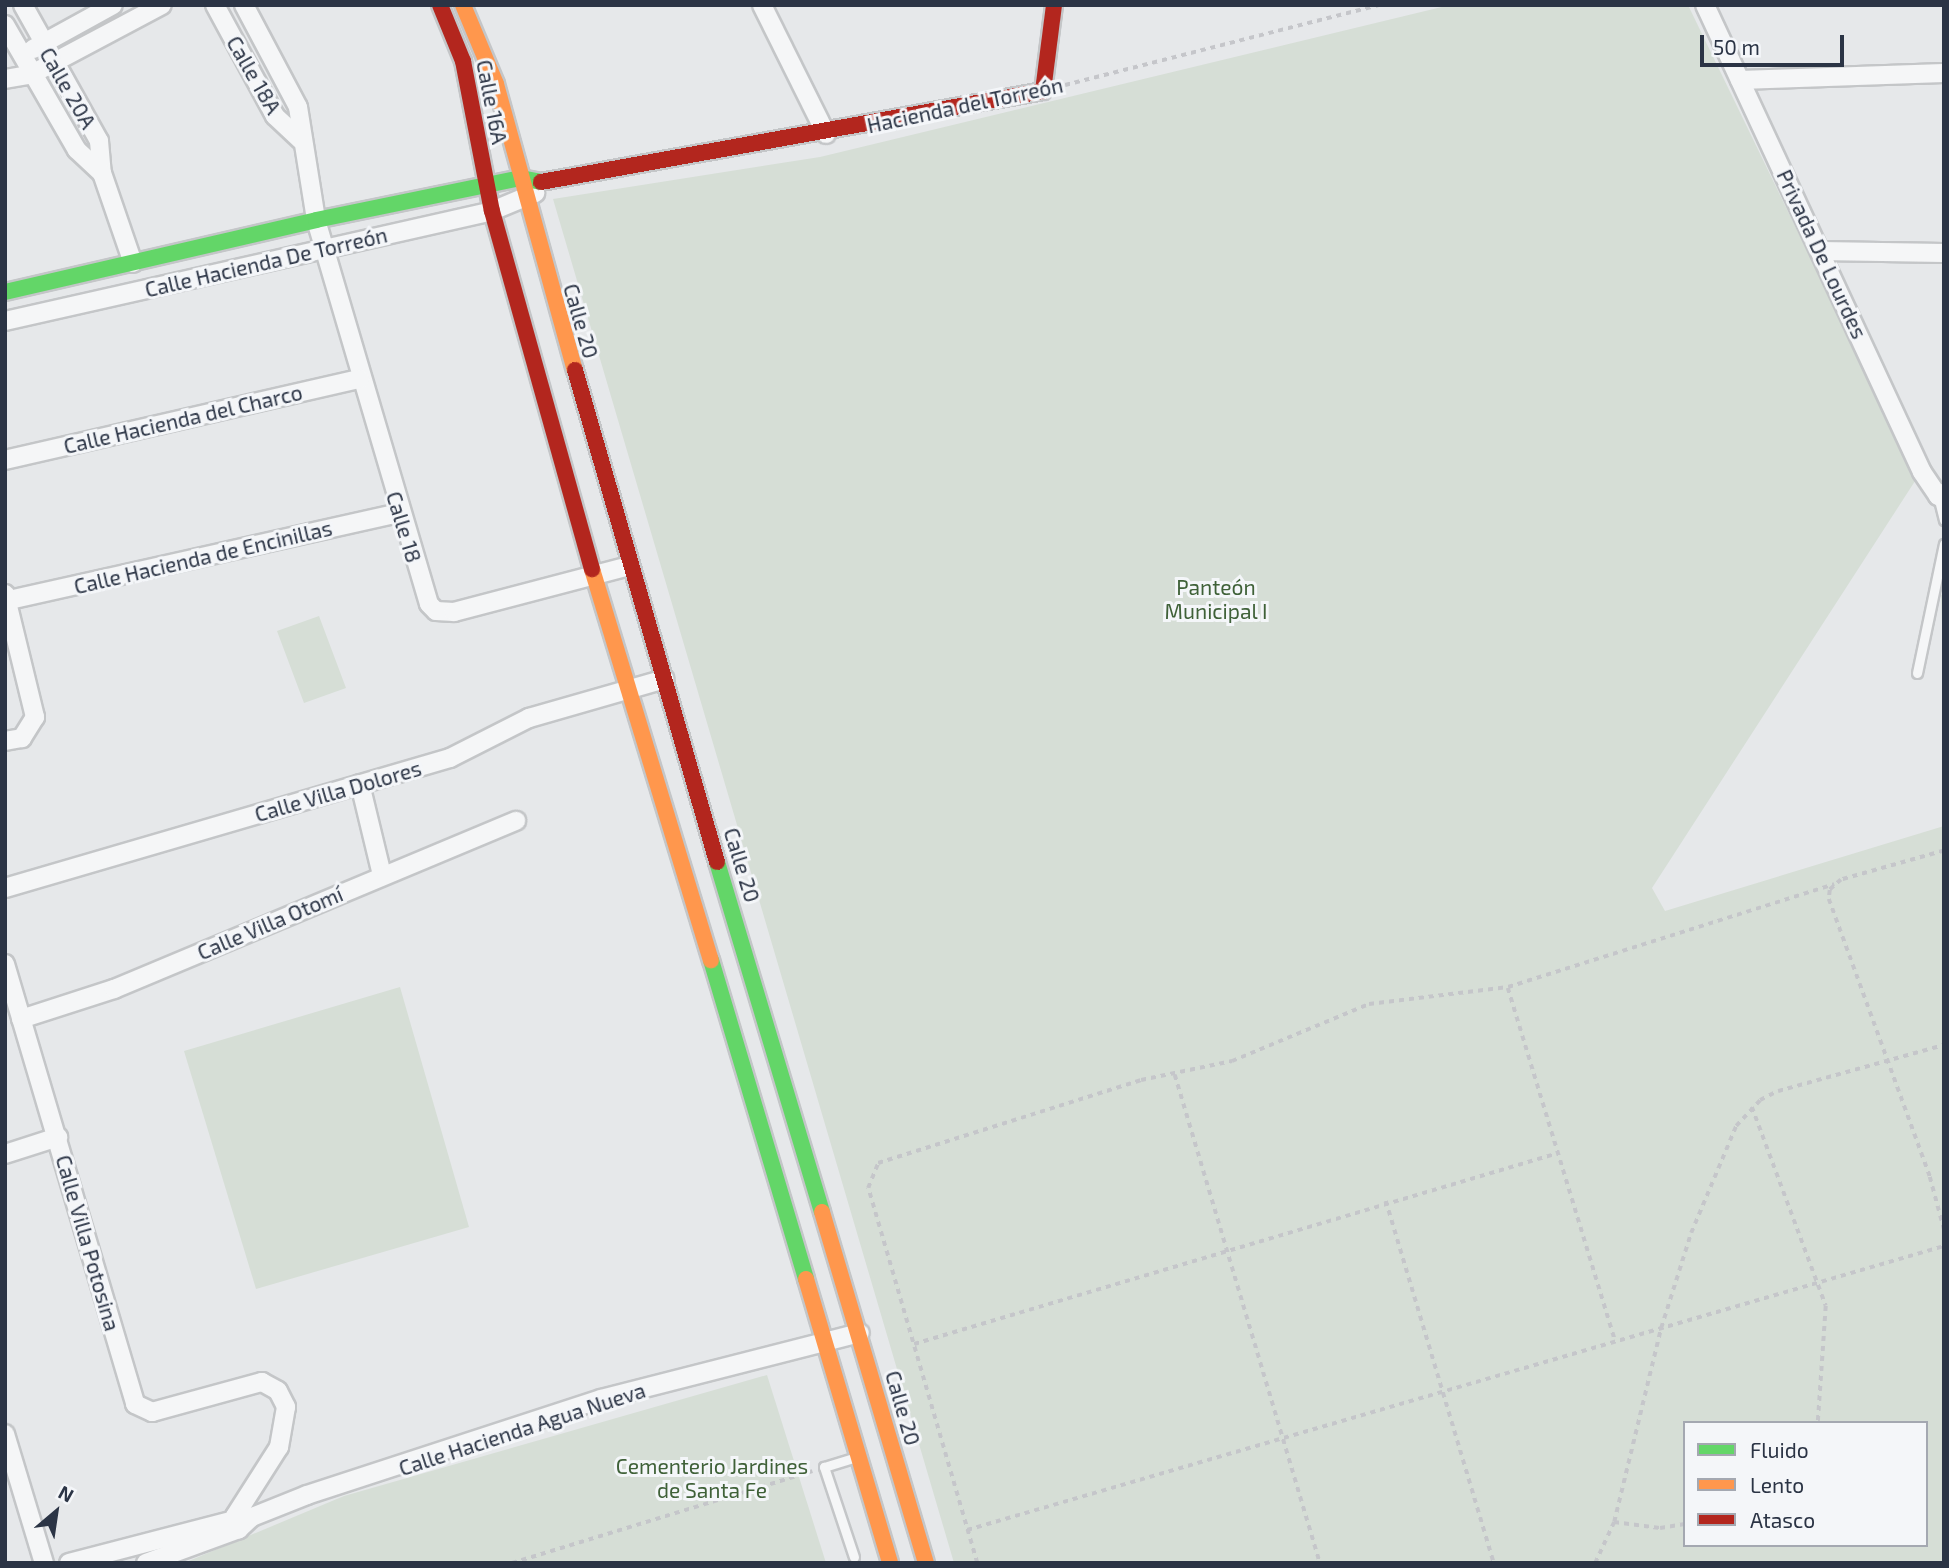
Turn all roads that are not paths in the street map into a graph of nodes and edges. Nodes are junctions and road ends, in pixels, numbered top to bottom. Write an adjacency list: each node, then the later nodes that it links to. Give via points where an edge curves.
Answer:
1 (23, 5): 12 (street, Calle 20A)
2 (113, 5): 12 (street)
3 (162, 5): 14 (street)
4 (215, 5): 20 (street, Calle 18A, via 275,116)
5 (244, 5): 20 (street, Calle 18A, via 298,107)
6 (440, 5): 24 (main road, Calle 16A, via 463,61)
7 (463, 5): 22 (main road, Calle 16A, via 485,50)
8 (762, 5): 19 (street)
9 (1054, 5): 19 (main road, Hacienda del Torreón, via 1043,90)
10 (1705, 5): 18 (street, Privada De Lourdes)
11 (5, 25): 13 (street, Calle 20A)
12 (43, 43): 13 (street); 14 (street, Calle 20A)
13 (22, 56): 16 (street, Calle 20A); 17 (street)
14 (54, 63): 16 (street); 21 (street, Calle 20A, via 99,141)
15 (1944, 73): 18 (street)
16 (32, 74): 17 (street); 21 (street, Calle 20A, via 77,150)
17 (6, 78)
18 (1740, 80): 29 (street, Privada De Lourdes)
19 (826, 134): 23 (main road, Hacienda del Torreón)
20 (301, 140): 27 (street, Calle 18A)
21 (102, 173): 31 (street, Calle 20A)
22 (521, 178): 23 (main road, Hacienda del Torreón); 24 (main road, Calle Hacienda De Torreón); 25 (main road, Calle 20)
23 (548, 183): 25 (street, Hacienda del Torreón)
24 (486, 186): 26 (main road, Calle 16A); 27 (main road, Calle Hacienda De Torreón)
25 (526, 201): 26 (street, Calle Hacienda De Torreón); 35 (main road, Calle 20)
26 (492, 211): 28 (street, Calle Hacienda De Torreón); 36 (main road)
27 (316, 220): 28 (street, Calle 18A); 31 (main road, Calle Hacienda De Torreón)
28 (325, 249): 33 (street, Calle Hacienda De Torreón); 34 (street, Calle 18)
29 (1820, 251): 30 (street); 38 (street, Privada De Lourdes, via 1922,472)
30 (1944, 253)
31 (133, 263): 32 (main road, Calle Hacienda De Torreón)
32 (5, 292)
33 (5, 321)
34 (360, 379): 37 (street, Calle Hacienda del Charco); 39 (street, Calle 18)
35 (581, 397): 36 (main road); 42 (main road, Calle 20)
36 (546, 406): 43 (main road)
37 (5, 460)
38 (1941, 495): 40 (lane)
39 (400, 513): 43 (street, Calle 18, via 425,594 436,611 454,612); 44 (street, Calle Hacienda de Encinillas)
40 (1944, 520)
41 (1944, 544): 45 (lane)
42 (629, 566): 43 (street, Calle 18); 46 (main road, Calle 20)
43 (594, 577): 47 (main road)
44 (6, 599): 48 (street, via 34,706 34,724 22,738)
45 (1917, 673)
46 (665, 679): 47 (street, Calle Villa Dolores); 54 (main road, Calle 20)
47 (630, 686): 49 (street, Calle Villa Dolores, via 529,718 450,758); 56 (main road)
48 (5, 741)
49 (360, 784): 51 (street); 52 (street, Calle Villa Dolores)
50 (516, 821): 51 (street, Calle Villa Otomí)
51 (382, 875): 55 (street, Calle Villa Otomí, via 114,989)
52 (5, 888)
53 (5, 964): 55 (street, Calle Villa Potosina)
54 (766, 1017): 56 (main road); 59 (main road, Calle 20)
55 (20, 1019): 57 (street, Calle Villa Potosina)
56 (729, 1026): 60 (main road)
57 (58, 1138): 58 (street); 63 (street, Calle Villa Potosina, via 135,1404 152,1412 270,1384 286,1407 279,1447)
58 (5, 1154)
59 (860, 1333): 60 (street, Calle Hacienda Agua Nueva); 64 (main road, Calle 20)
60 (825, 1344): 62 (main road); 63 (street, Calle Hacienda Agua Nueva, via 601,1399 307,1495)
61 (6, 1437): 67 (street)
62 (861, 1456): 65 (lane, via 824,1467); 66 (main road)
63 (242, 1521): 68 (street); 69 (street)
64 (920, 1545): 66 (main road); 70 (main road, Calle 20)
65 (854, 1556)
66 (889, 1559)
67 (44, 1563)
68 (69, 1563)
69 (146, 1563)
70 (926, 1563)

